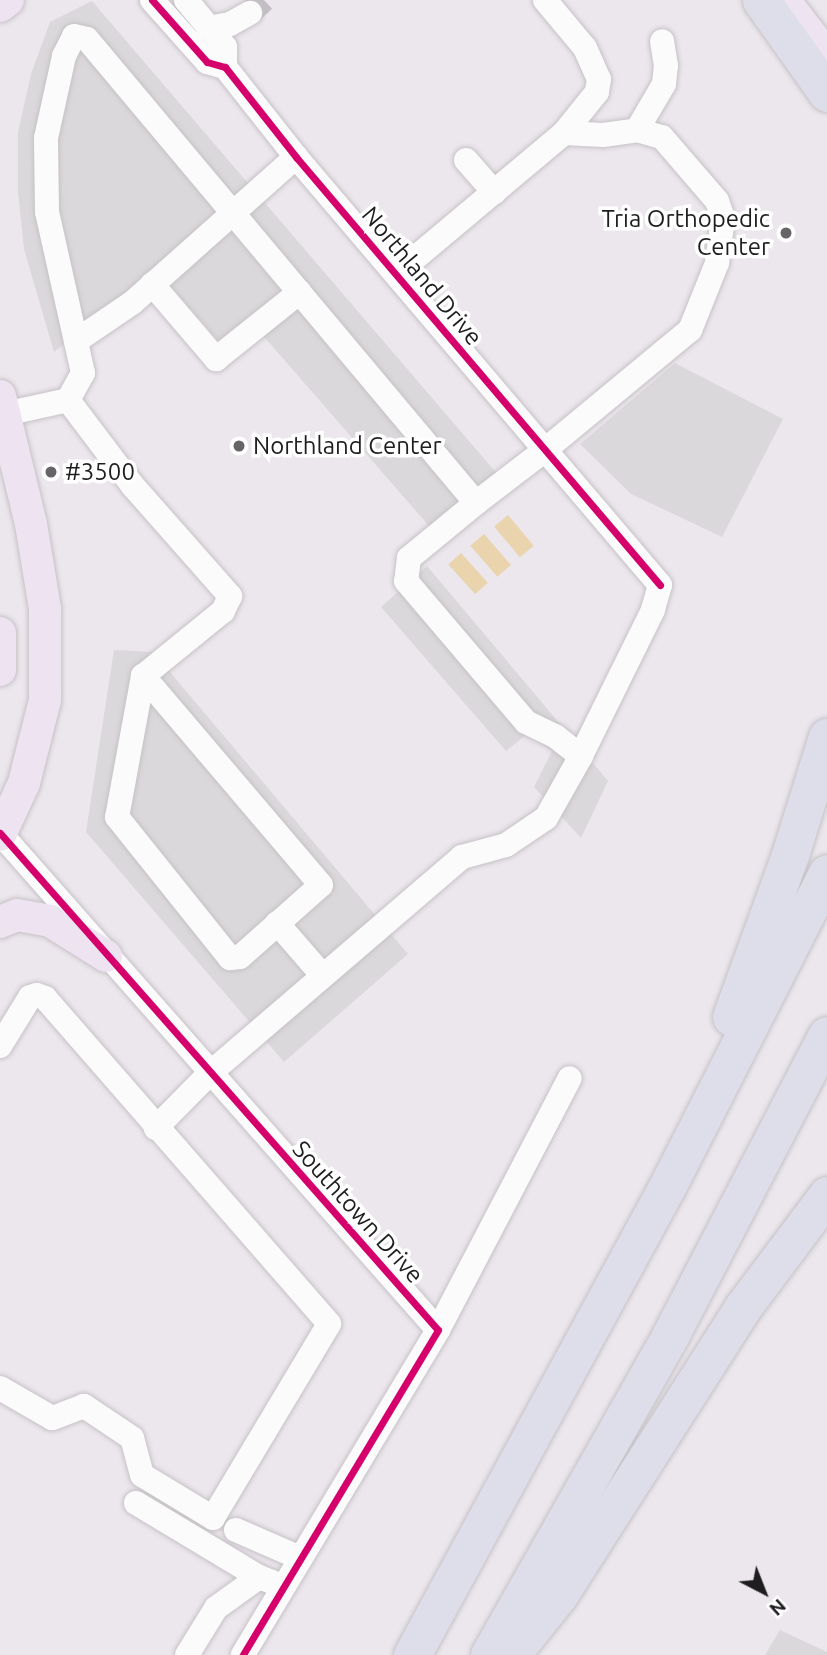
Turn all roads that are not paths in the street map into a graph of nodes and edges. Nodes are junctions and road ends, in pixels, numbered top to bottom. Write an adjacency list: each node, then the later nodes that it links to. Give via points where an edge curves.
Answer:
1 (8, 0): 7 (main road)
2 (152, 0): 12 (street, Northland Drive, via 207,62)
3 (186, 0): 9 (street, Northland Drive)
4 (545, 0): 15 (street, via 585,48 600,79 597,92)
5 (761, 0): 13 (highway)
6 (784, 0): 11 (main road)
7 (0, 6)
8 (250, 13): 9 (street)
9 (208, 28): 12 (street, Northland Drive, via 225,47)
10 (662, 41): 14 (street, via 664,84)
11 (827, 56)
12 (225, 67): 16 (street, Northland Drive)
13 (827, 93)
14 (637, 130): 15 (street, via 603,135); 26 (street, via 662,137 717,201 723,218 717,263 690,330)
15 (565, 133): 18 (street)
16 (296, 158): 19 (street); 20 (street, Northland Drive)
17 (466, 160): 18 (street)
18 (494, 192): 20 (street)
19 (233, 212): 21 (street); 22 (street); 23 (street, via 86,39 74,36 64,57 46,138 47,212)
20 (396, 274): 26 (street, Northland Drive)
21 (152, 285): 22 (street, via 216,359); 23 (street)
22 (300, 292): 27 (street)
23 (76, 341): 24 (street, via 83,373)
24 (68, 400): 25 (street); 30 (street, via 133,485 230,596 223,611)
25 (2, 408): 33 (main road, via 31,524 46,609 45,700 24,783)
26 (545, 450): 27 (street); 32 (street, Northland Drive, via 660,585 653,610)
27 (476, 503): 32 (street, via 409,558 406,581 526,722)
28 (0, 633): 29 (main road)
29 (0, 670)
30 (143, 676): 36 (street, via 319,880 320,890); 36 (street, via 117,817 230,958 240,957)
31 (827, 737): 44 (highway, via 790,855)
32 (581, 756): 38 (street, via 546,818 506,845 462,857)
33 (0, 834): 37 (street, Southtown Drive)
34 (827, 873): 44 (highway)
35 (0, 922): 37 (main road, via 18,915 50,922)
36 (277, 923): 38 (street)
37 (106, 956): 41 (street, Southtown Drive)
38 (323, 976): 41 (street)
39 (827, 1035): 56 (highway, via 670,1336)
40 (0, 1046): 43 (street, via 30,997 45,998)
41 (209, 1074): 43 (street); 46 (street, Southtown Drive)
42 (570, 1077): 46 (street, Southtown Drive)
43 (156, 1128): 47 (street, via 329,1328 213,1518 142,1475 132,1438 85,1406 52,1418)
44 (667, 1186): 55 (highway)
45 (827, 1195): 57 (highway, via 743,1307 559,1595)
46 (438, 1330): 50 (street, Southtown Drive)
47 (0, 1388)
48 (136, 1503): 51 (street)
49 (236, 1530): 50 (street)
50 (300, 1558): 52 (street, Southtown Drive)
51 (259, 1577): 52 (street); 53 (street, via 216,1608)
52 (282, 1587): 54 (street, Southtown Drive)
53 (187, 1655)
54 (243, 1655)
55 (412, 1655)
56 (489, 1655)
57 (511, 1655)

